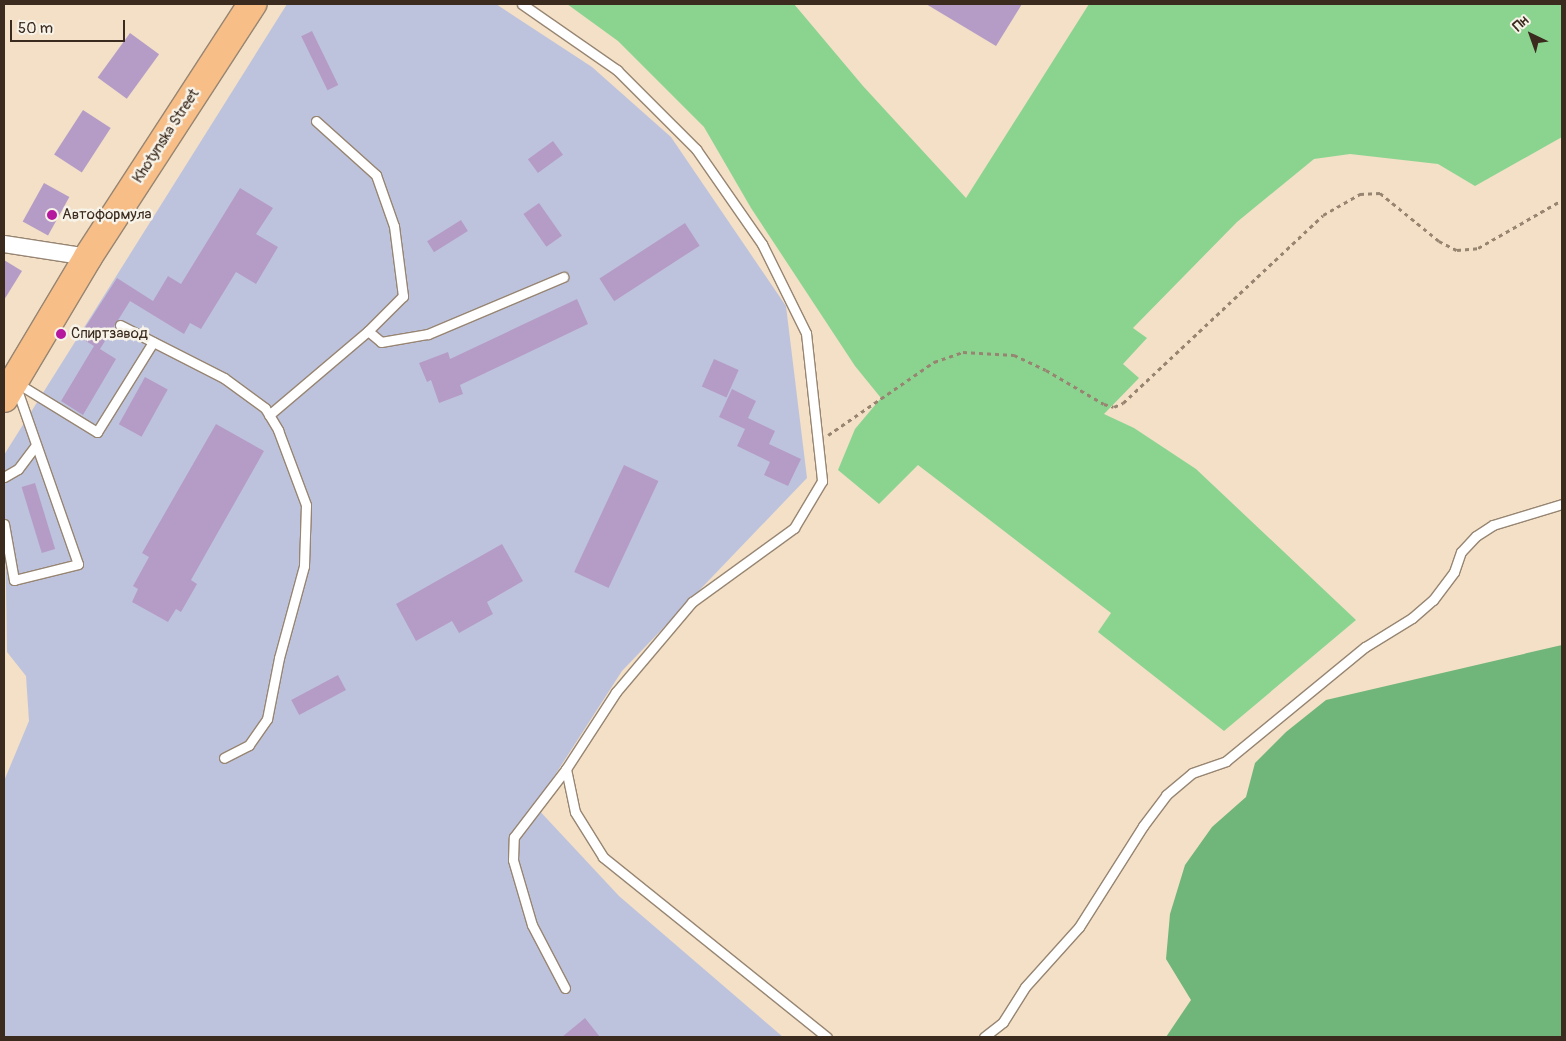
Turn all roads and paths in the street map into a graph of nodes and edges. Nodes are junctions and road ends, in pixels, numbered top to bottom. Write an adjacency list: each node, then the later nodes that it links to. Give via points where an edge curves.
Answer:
1 (252, 4): 6 (highway, Khotynska Street)
2 (522, 4): 13 (lane, via 617,70 696,149 762,244 806,333)
3 (316, 121): 9 (lane, via 376,176 394,226 403,296)
4 (1562, 200): 13 (path, via 1478,248 1457,250 1439,242 1380,193 1360,194 1323,215 1123,403 1114,407 1104,404 1014,355 963,352 934,362)
5 (4, 244): 6 (street)
6 (88, 257): 11 (highway, Khotynska Street)
7 (563, 277): 9 (lane, via 428,334 381,342)
8 (120, 325): 10 (lane)
9 (368, 331): 12 (lane)
10 (153, 342): 11 (lane, via 98,432); 12 (lane, via 224,378 265,408)
11 (9, 390): 14 (lane)
12 (269, 415): 18 (lane, via 306,505 304,566 278,658 268,719 249,745)
13 (818, 441): 19 (lane, via 822,481 794,528 692,602 616,692)
14 (36, 445): 15 (lane, via 18,469); 17 (lane, via 78,564 14,580)
15 (4, 477)
16 (1562, 504): 22 (lane, via 1493,525 1476,536 1461,552 1454,572 1444,586 1412,618 1365,647 1226,760 1192,773 1166,795 1079,927 1025,987 1004,1022)
17 (4, 524)
18 (224, 758)
19 (566, 769): 20 (lane, via 514,837 513,860 532,925); 21 (lane, via 575,812 603,856)
20 (565, 988)
21 (827, 1037)
22 (984, 1037)

